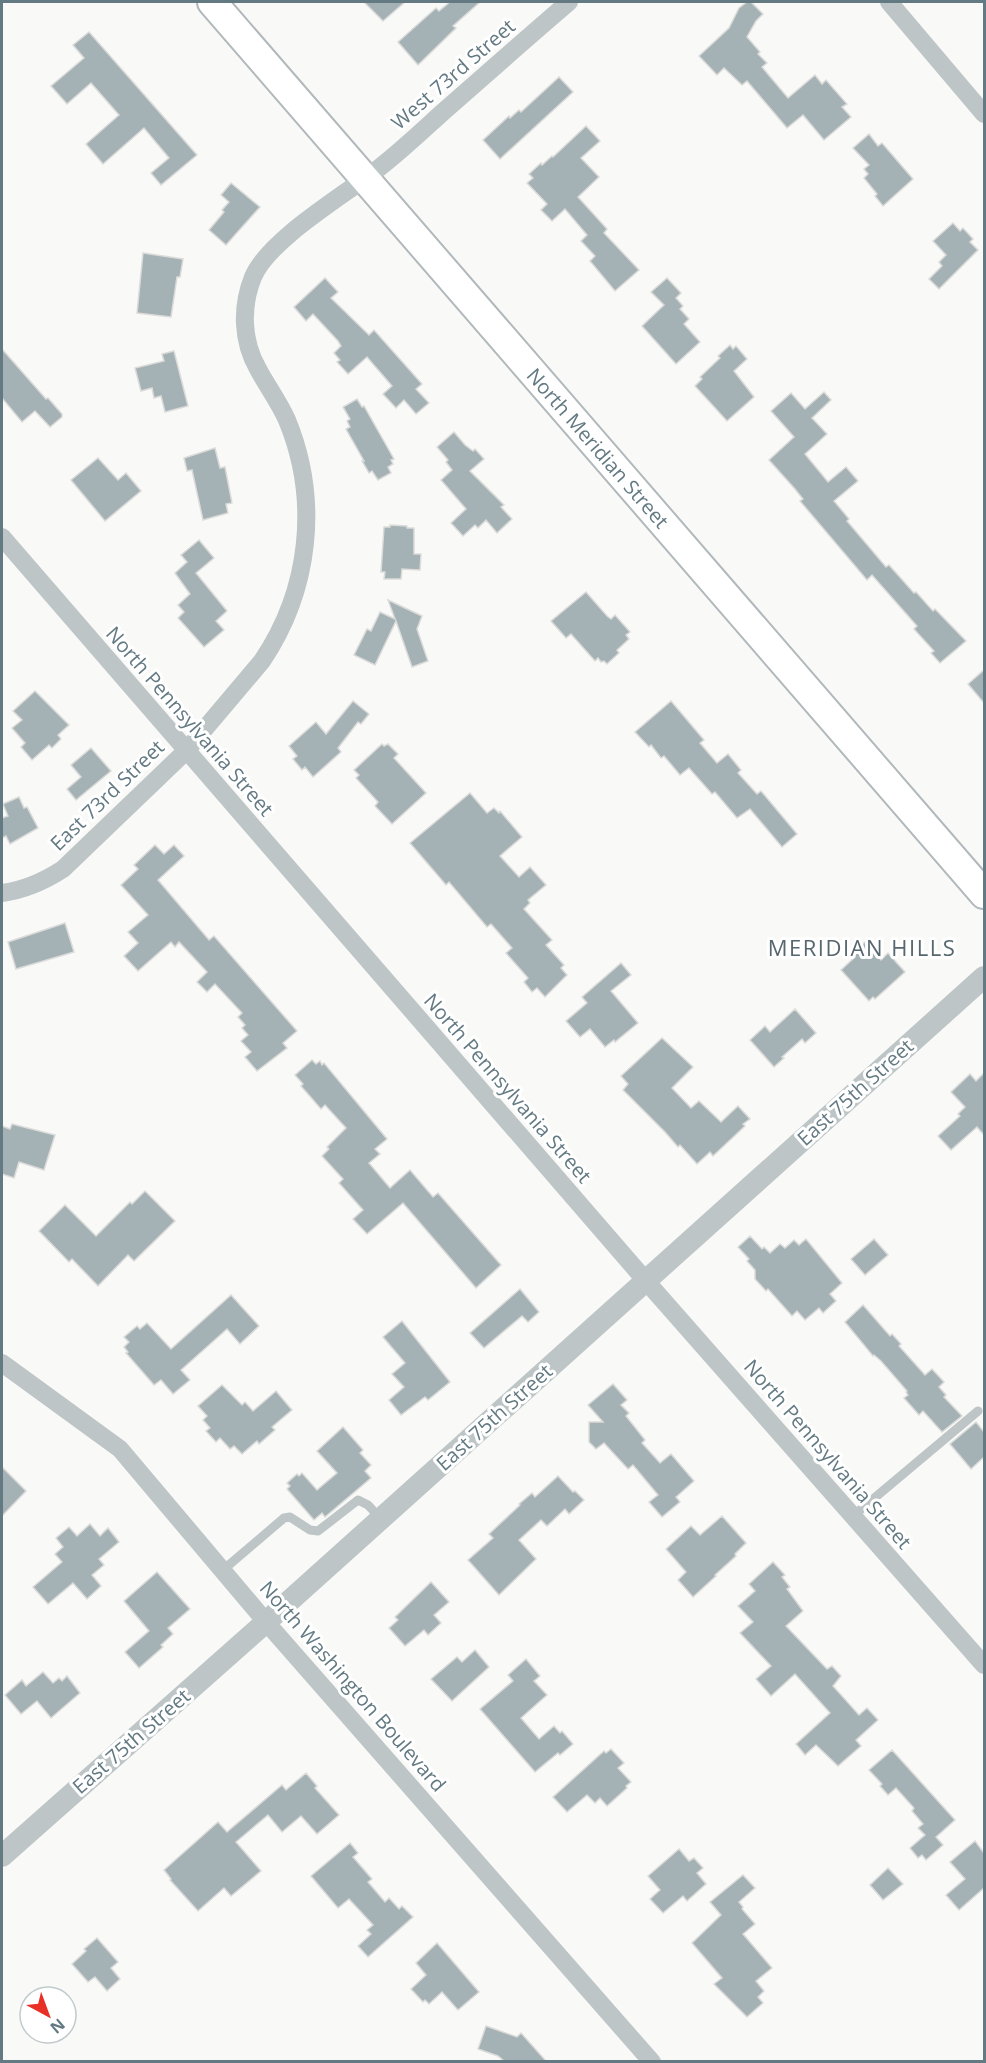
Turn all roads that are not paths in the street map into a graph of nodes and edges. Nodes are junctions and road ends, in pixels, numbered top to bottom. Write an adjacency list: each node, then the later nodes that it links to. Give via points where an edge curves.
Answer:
1 (212, 2): 5 (main road, North Meridian Street)
2 (569, 2): 5 (street, West 73rd Street)
3 (889, 2): 4 (street)
4 (984, 114)
5 (364, 178): 7 (street, East 73rd Street, via 271,251 251,284 244,319 249,348 286,417 298,454 306,498 305,553 290,608 272,646); 9 (main road, North Meridian Street)
6 (2, 537): 7 (street, North Pennsylvania Street)
7 (186, 751): 8 (street, East 73rd Street, via 63,869 39,884); 11 (street, North Pennsylvania Street)
8 (2, 892)
9 (984, 894)
10 (984, 977): 11 (street, East 75th Street)
11 (646, 1281): 14 (street, North Pennsylvania Street); 15 (street, East 75th Street)
12 (2, 1363): 16 (street, North Washington Boulevard, via 120,1449)
13 (978, 1411): 14 (lane)
14 (853, 1516): 18 (street, North Pennsylvania Street)
15 (381, 1519): 16 (lane, via 358,1500 318,1531 290,1517 284,1518); 17 (street, East 75th Street)
16 (223, 1570): 17 (street, North Washington Boulevard)
17 (266, 1622): 19 (street, East 75th Street); 20 (street, North Washington Boulevard)
18 (984, 1665)
19 (2, 1856)
20 (652, 2061)

